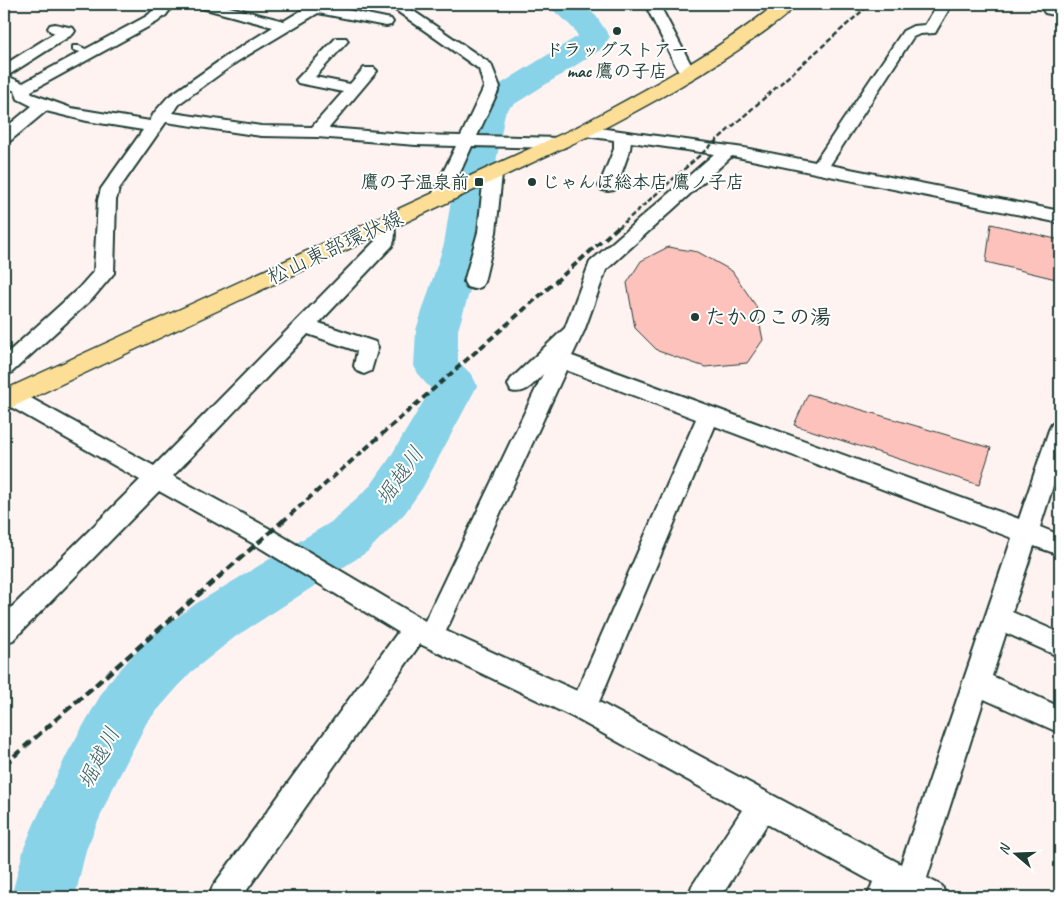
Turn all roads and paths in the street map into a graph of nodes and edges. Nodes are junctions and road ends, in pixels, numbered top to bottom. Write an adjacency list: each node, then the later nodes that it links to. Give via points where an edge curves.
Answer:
1 (167, 4): 16 (street, via 152,19 82,50)
2 (203, 4): 9 (street)
3 (394, 4): 24 (street, via 486,67 492,88)
4 (652, 4): 14 (street)
5 (787, 4): 14 (main road, 松山東部環状線)
6 (945, 4): 27 (street, via 930,30 908,34)
7 (318, 6): 8 (street); 9 (street)
8 (386, 22)
9 (285, 26): 19 (street, via 174,100)
10 (55, 28): 13 (street, via 68,32)
11 (342, 41): 17 (street, via 304,80)
12 (369, 71): 17 (street)
13 (4, 72)
14 (688, 74): 20 (main road, 松山東部環状線)
15 (4, 80): 16 (street)
16 (23, 89): 18 (street, via 24,96)
17 (352, 89): 21 (street)
18 (44, 105): 19 (street, via 92,116); 22 (street)
19 (157, 121): 21 (street, via 261,131); 38 (street, via 110,189 104,273)
20 (584, 131): 23 (street); 25 (main road, 松山東部環状線)
21 (317, 132): 24 (street)
22 (4, 136)
23 (623, 137): 26 (street); 29 (street, via 622,149)
24 (468, 141): 25 (street); 30 (street)
25 (559, 143): 28 (main road, 松山東部環状線)
26 (728, 151): 27 (street); 35 (street, via 597,267)
27 (820, 167): 31 (street)
28 (490, 175): 30 (main road, 松山東部環状線); 33 (street, via 487,232)
29 (608, 186)
30 (446, 195): 32 (main road, 松山東部環状線)
31 (1060, 217)
32 (385, 224): 34 (street, via 385,242); 40 (main road, 松山東部環状線)
33 (474, 282)
34 (304, 325): 37 (street, via 368,347); 43 (street)
35 (574, 331): 36 (street); 39 (street)
36 (560, 360): 41 (street); 48 (street)
37 (364, 366)
38 (4, 368)
39 (519, 385)
40 (7, 399): 43 (street)
41 (709, 415): 44 (street); 51 (street)
42 (1060, 430): 44 (street)
43 (157, 478): 47 (street); 48 (street)
44 (1027, 533): 45 (street); 46 (street)
45 (1060, 545)
46 (998, 618): 49 (street); 50 (street)
47 (4, 632)
48 (422, 633): 51 (street); 55 (street)
49 (1060, 645)
50 (976, 683): 52 (street); 54 (street)
51 (583, 708): 53 (street)
52 (1060, 720)
53 (762, 806): 54 (street); 56 (street)
54 (903, 889)
55 (224, 897)
56 (704, 897)

